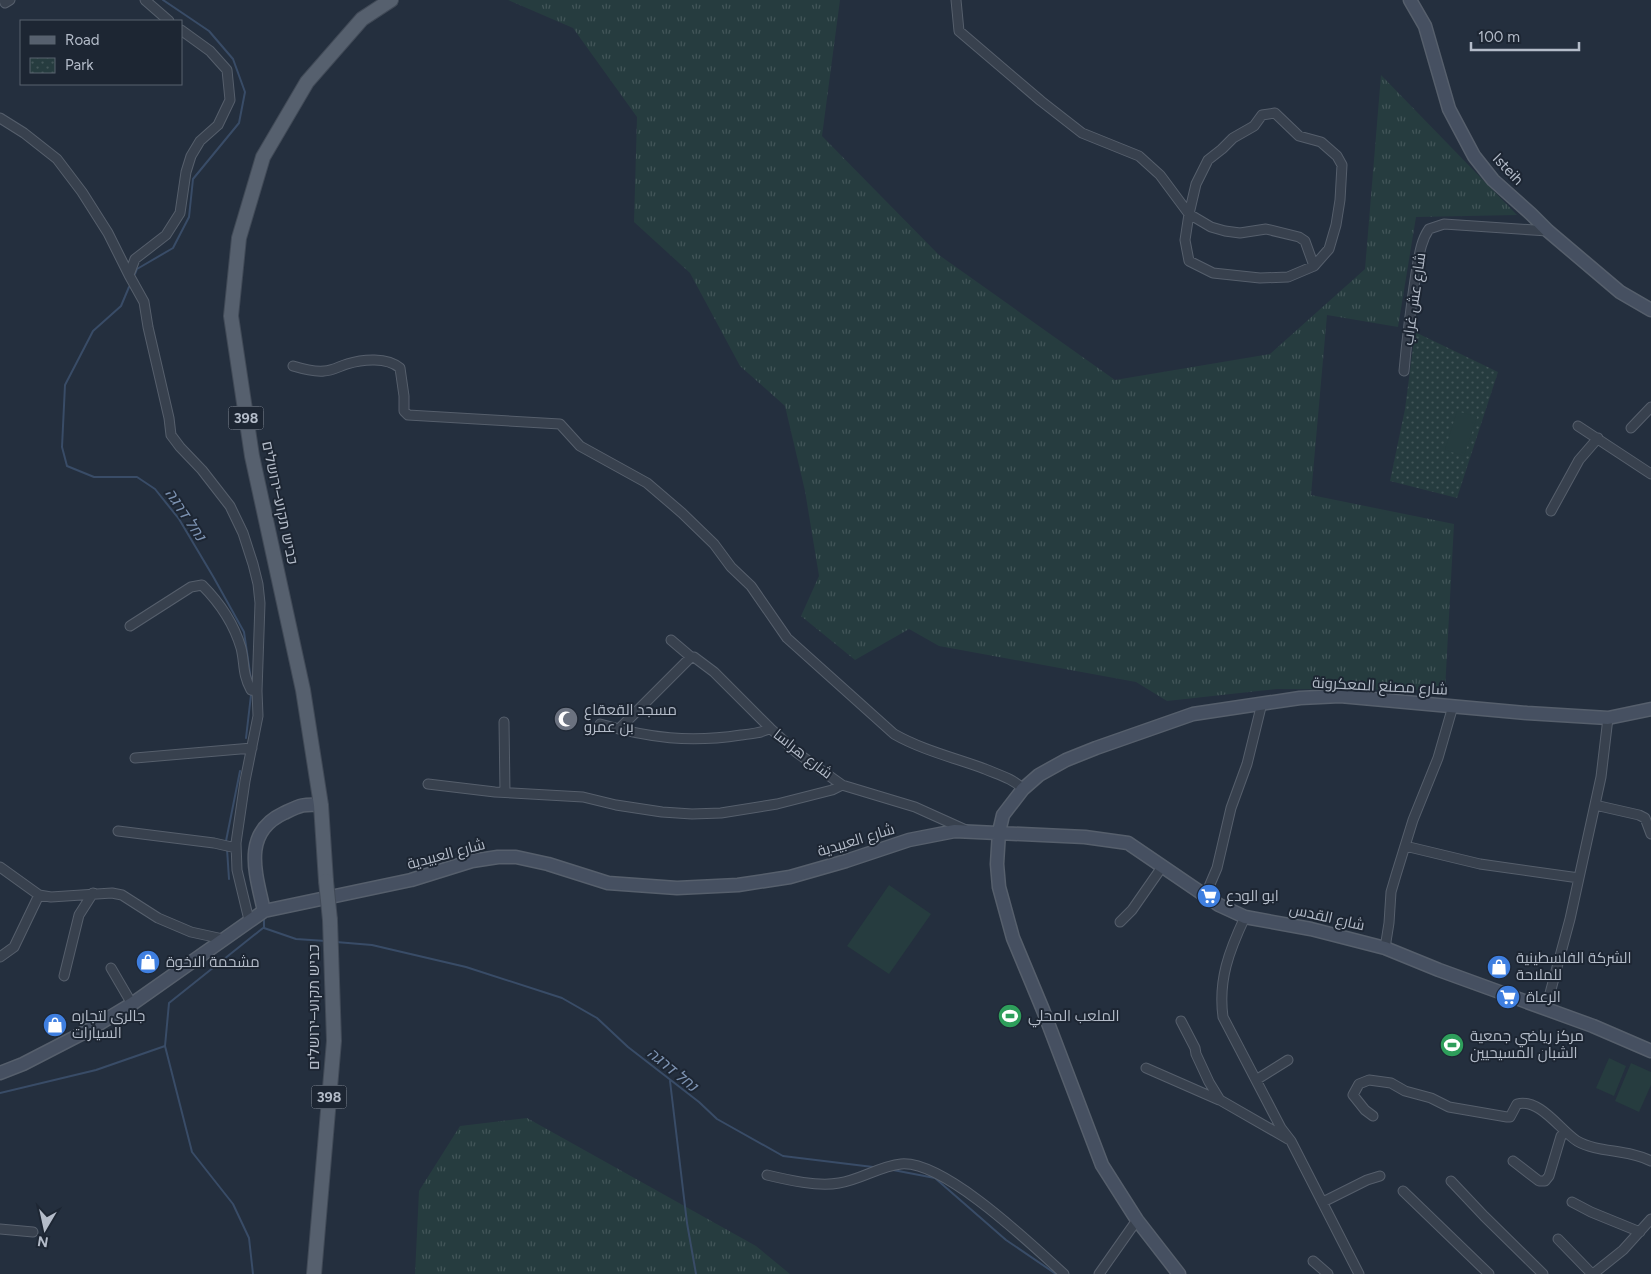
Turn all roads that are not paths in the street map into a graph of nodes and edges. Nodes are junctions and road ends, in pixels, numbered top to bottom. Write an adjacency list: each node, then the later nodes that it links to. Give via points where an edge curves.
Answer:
1 (4, 0): 2 (street, via 5,3)
2 (10, 0)
3 (144, 0): 7 (street)
4 (391, 0): 41 (main road, כביש תקוע–ירושלים / 398, via 362,19 308,82 263,157 239,238 231,316 252,456 303,690)
5 (956, 0): 10 (street, via 959,30 1082,133 1139,156 1160,175)
6 (1410, 0): 11 (main road, Isteih, via 1425,26 1449,109 1474,156 1493,180)
7 (169, 20)
8 (182, 31): 13 (street, via 210,51 227,70 230,100 218,125 200,141 191,156 180,213 166,235 134,259)
9 (0, 118): 13 (street, via 57,159 102,224)
10 (1189, 214): 12 (street, via 1225,231 1266,230 1299,237 1305,241); 12 (street, via 1185,240 1189,261 1213,273 1288,277); 12 (street, via 1196,184 1208,160 1233,138 1254,126 1262,115 1275,113 1299,136 1321,142 1342,165 1336,225 1329,249)
11 (1548, 232): 14 (main road, Isteih, via 1620,292); 16 (street, شارع عش غراب, via 1444,224 1428,228 1420,252)
12 (1314, 266)
13 (129, 275): 26 (street, via 144,302 171,435 230,506 253,564 260,603)
14 (1651, 310)
15 (293, 366): 39 (street, via 325,372 357,362 387,361 400,368 404,411 408,415 560,424 580,446 648,483 682,512 751,586 787,638 894,734 910,743 1014,780)
16 (1404, 371)
17 (1651, 407): 19 (street)
18 (1578, 426): 20 (street)
19 (1631, 428)
20 (1598, 438): 21 (street); 22 (street, via 1579,460)
21 (1651, 474)
22 (1551, 511)
23 (130, 626): 26 (street, via 191,587 202,585 218,600 230,622 241,648 244,678 251,690)
24 (671, 640): 25 (street)
25 (690, 657): 33 (street, via 698,659 714,672); 34 (street)
26 (257, 691): 35 (street, via 258,716)
27 (1262, 703): 28 (main road, شارع مصنع المعكرونة, via 1340,696); 39 (main road, شارع مصنع المعكرونة, via 1193,714 1096,748 1066,760); 54 (street, via 1217,868)
28 (1453, 706): 30 (main road, شارع مصنع المعكرونة); 47 (street, via 1438,758)
29 (1651, 709): 30 (main road, شارع مصنع المعكرونة)
30 (1608, 718): 42 (street)
31 (504, 722): 40 (street)
32 (600, 724): 34 (street, شارع هراسا)
33 (770, 728): 34 (street, شارع هراسا, via 694,740 645,736); 38 (street, شارع هراسا, via 796,752)
34 (619, 729)
35 (252, 748): 36 (street); 48 (street)
36 (134, 758)
37 (428, 784): 40 (street)
38 (842, 785): 40 (street, via 792,800 721,814 662,812 583,797); 44 (street, شارع هراسا, via 915,807)
39 (1023, 788): 45 (main road, شارع مصنع المعكرونة, via 1003,815)
40 (505, 792)
41 (321, 805): 55 (main road, via 302,804 274,818 260,833 255,844 254,867); 91 (main road, כביש תקוע–ירושלים / 398, bridge, via 330,920 334,1041)
42 (1595, 805): 46 (street, via 1646,818); 51 (street)
43 (118, 831): 48 (street)
44 (969, 831): 45 (main road, شارع العبيدية); 55 (main road, شارع العبيدية, via 919,838 790,877 738,885 677,888 608,883 548,864 498,857 472,861 412,880)
45 (999, 832): 50 (main road, شارع القدس, via 1128,843); 85 (main road, شارع مصنع المعكرونة, via 999,887 1013,938 1102,1165)
46 (1651, 834)
47 (1405, 846): 51 (street, via 1480,864); 60 (street, via 1391,892)
48 (236, 848): 57 (street, via 237,870)
49 (0, 867): 53 (street)
50 (1162, 867): 54 (main road, شارع القدس); 58 (street)
51 (1580, 878): 65 (street)
52 (93, 893): 53 (street); 59 (street, via 122,895 158,918 191,932); 63 (street, via 79,916)
53 (39, 895): 61 (street, via 14,947)
54 (1205, 896): 56 (main road, شارع القدس)
55 (264, 911): 57 (main road, شارع العبيدية)
56 (1245, 917): 60 (main road, شارع القدس); 71 (street, via 1233,942 1220,999 1223,1017)
57 (249, 920): 59 (main road, شارع العبيدية)
58 (1120, 922)
59 (223, 939): 64 (main road, شارع العبيدية)
60 (1385, 948): 65 (main road, شارع القدس)
61 (0, 957)
62 (111, 968): 64 (street)
63 (64, 976)
64 (132, 1004): 70 (main road, شارع العبيدية, via 87,1031)
65 (1546, 1008): 67 (main road, شارع القدس)
66 (1181, 1021): 72 (street)
67 (1651, 1051)
68 (1288, 1060): 71 (street)
69 (1146, 1068): 72 (street)
70 (0, 1073)
71 (1256, 1080): 75 (street, via 1281,1128)
72 (1220, 1100): 75 (street)
73 (1373, 1116): 74 (street, via 1354,1095 1359,1084 1369,1080 1391,1083 1449,1106 1507,1117 1512,1115 1517,1104 1524,1102 1537,1107)
74 (1566, 1132): 76 (street, via 1561,1136 1545,1181 1539,1181); 77 (street, via 1589,1146 1633,1154)
75 (1291, 1140): 82 (street)
76 (1513, 1161)
77 (1651, 1161)
78 (767, 1175): 92 (street, via 827,1184 902,1164 926,1169 964,1189)
79 (1380, 1176): 82 (street)
80 (1451, 1181): 98 (street)
81 (1403, 1191): 97 (street)
82 (1323, 1202): 96 (street)
83 (1572, 1202): 88 (street)
84 (1651, 1219): 88 (street)
85 (1137, 1220): 93 (street); 94 (main road, شارع مصنع المعكرونة)
86 (0, 1229): 87 (street)
87 (33, 1232)
88 (1640, 1232): 99 (street)
89 (1558, 1239): 99 (street)
90 (1313, 1261): 95 (street)
91 (314, 1274)
92 (1064, 1274)
93 (1099, 1274)
94 (1179, 1274)
95 (1328, 1274)
96 (1359, 1274)
97 (1488, 1274)
98 (1543, 1274)
99 (1593, 1274)

